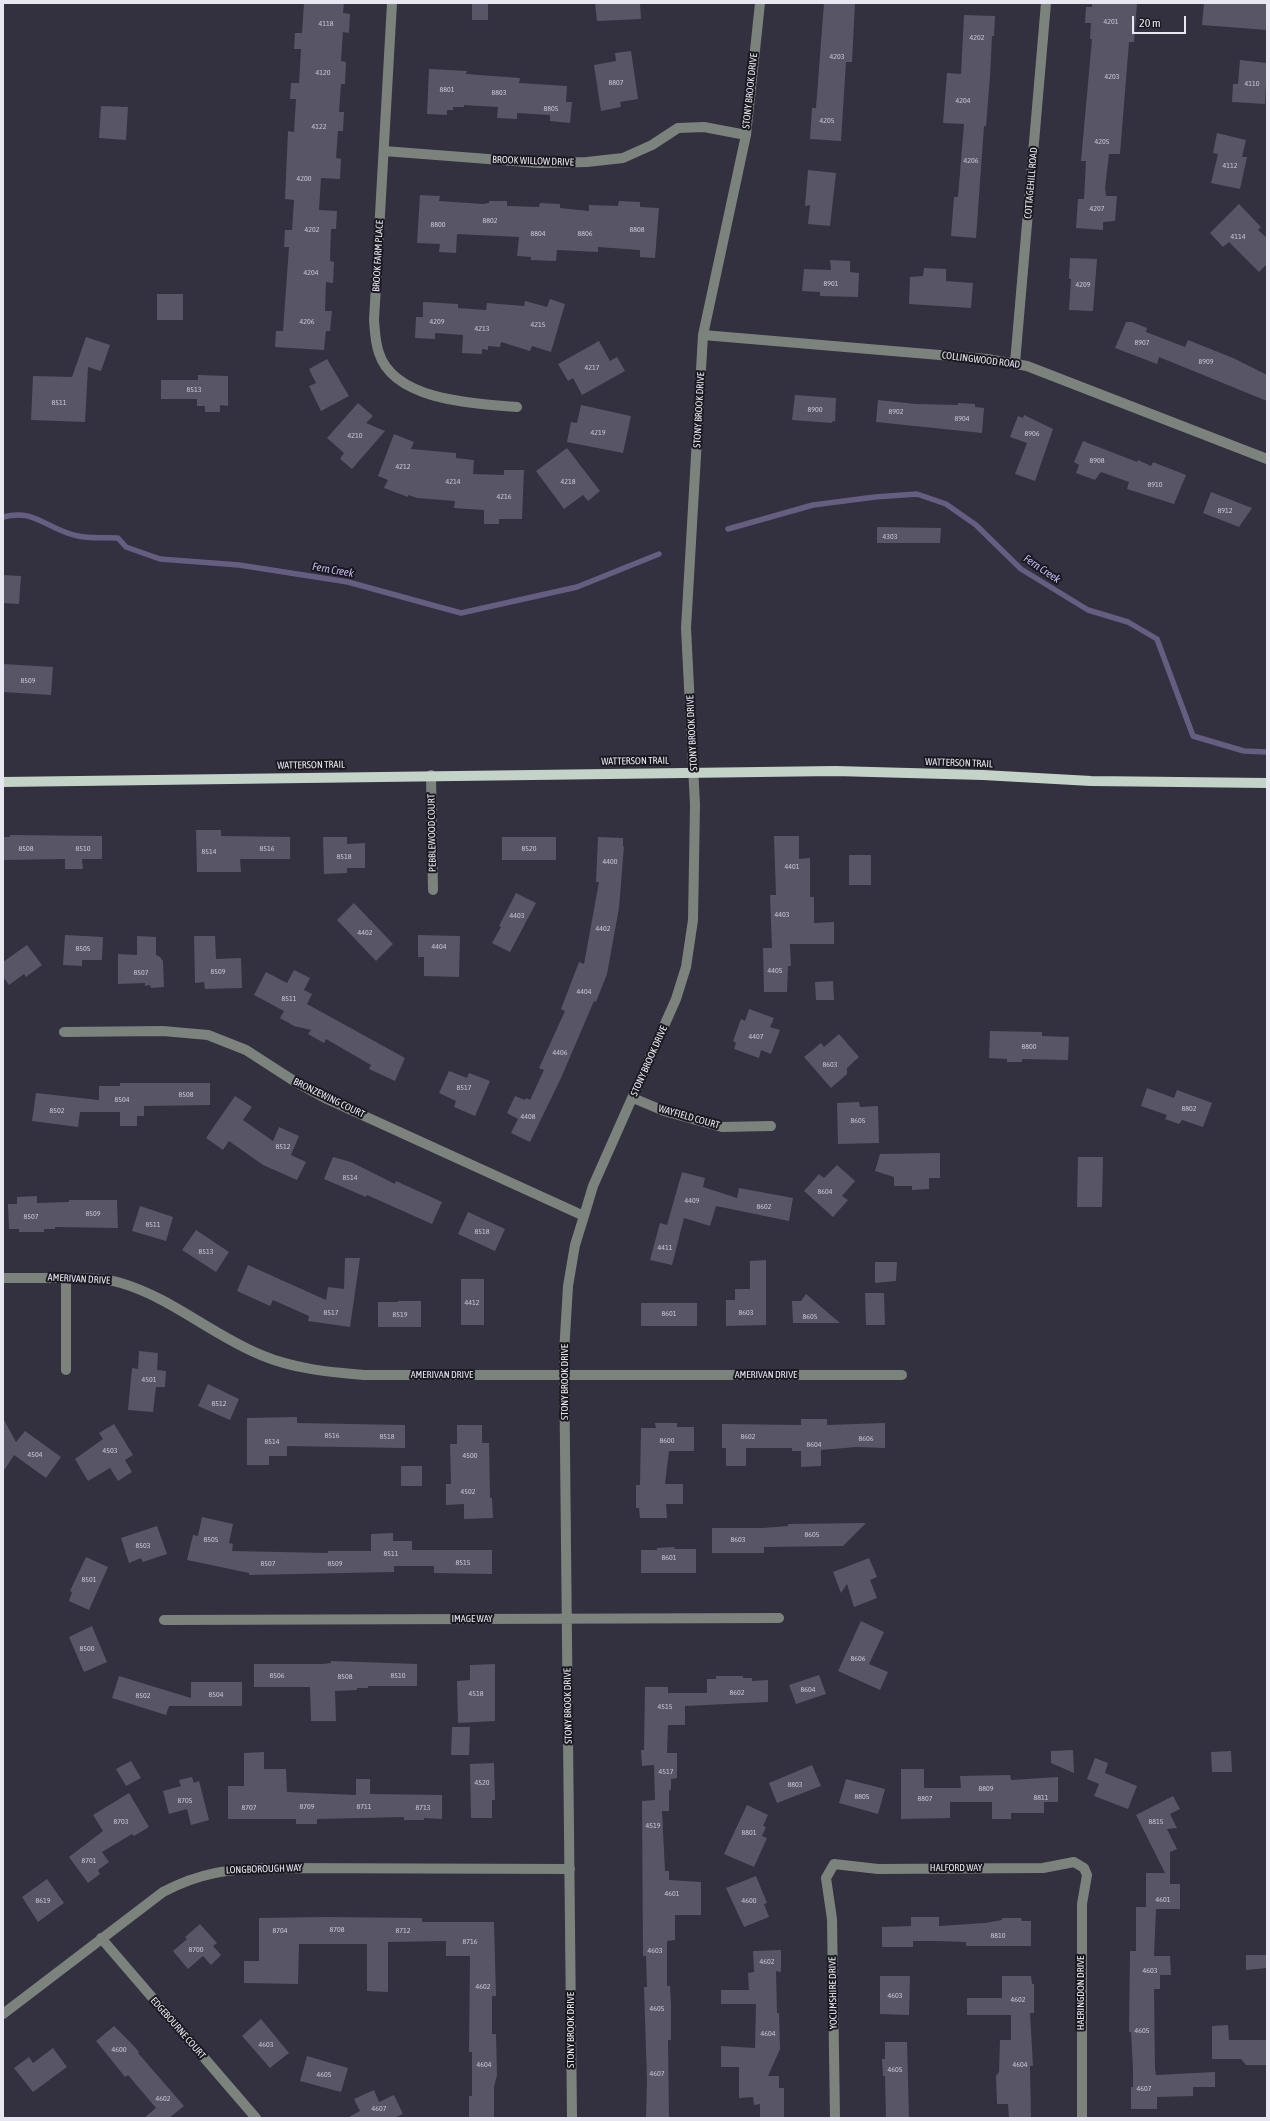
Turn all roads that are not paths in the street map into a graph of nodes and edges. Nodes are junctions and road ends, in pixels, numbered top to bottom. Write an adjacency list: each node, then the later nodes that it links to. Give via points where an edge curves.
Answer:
1 (392, 3): 5 (street, BROOK FARM PLACE)
2 (760, 3): 4 (street, STONY BROOK DRIVE)
3 (1046, 3): 7 (street, COTTAGEHILL ROAD)
4 (746, 135): 5 (street, BROOK WILLOW DRIVE, via 704,126 678,128 652,145 622,158 586,162 540,163); 6 (street, STONY BROOK DRIVE)
5 (384, 151): 8 (street, BROOK FARM PLACE, via 374,320 379,354 398,379 418,390 444,399)
6 (703, 335): 7 (street, COLLINGWOOD ROAD, via 987,358); 10 (street, STONY BROOK DRIVE, via 686,628)
7 (1015, 363): 9 (street, COLLINGWOOD ROAD)
8 (517, 408)
9 (1267, 460)
10 (694, 772): 11 (main road, WATTERSON TRAIL); 13 (main road, WATTERSON TRAIL, via 835,771 1091,781); 16 (street, STONY BROOK DRIVE, via 693,920 686,967 676,999)
11 (431, 775): 12 (main road, WATTERSON TRAIL); 14 (street, PEBBLEWOOD COURT)
12 (3, 782)
13 (1267, 783)
14 (433, 890)
15 (64, 1032): 18 (street, BRONZEWING COURT, via 178,1031 223,1039 328,1099)
16 (633, 1098): 17 (street, WAYFIELD COURT, via 664,1111 722,1127); 18 (street, STONY BROOK DRIVE, via 593,1186)
17 (771, 1126)
18 (584, 1216): 22 (street, STONY BROOK DRIVE, via 575,1245 568,1286)
19 (3, 1278): 20 (street, AMERIVAN DRIVE)
20 (66, 1278): 21 (street); 22 (street, AMERIVAN DRIVE, via 121,1282 161,1298 260,1355 298,1368 364,1375)
21 (66, 1370)
22 (565, 1374): 23 (street, AMERIVAN DRIVE); 25 (street, STONY BROOK DRIVE)
23 (902, 1375)
24 (779, 1618): 25 (street, IMAGE WAY)
25 (567, 1619): 26 (street, IMAGE WAY); 28 (street, STONY BROOK DRIVE)
26 (164, 1620)
27 (1084, 1868): 29 (street, HALFORD WAY, via 1074,1862 1043,1868 885,1869 840,1863 834,1864); 35 (street, HAERINGDON DRIVE, via 1087,1875 1082,1904)
28 (570, 1869): 30 (street, LONGBOROUGH WAY, via 232,1869 194,1877 164,1892); 33 (street, STONY BROOK DRIVE)
29 (830, 1871): 34 (street, YOCUMSHIRE DRIVE, via 826,1878 832,1918)
30 (101, 1938): 31 (street, LONGBOROUGH WAY); 32 (street, EDGEBOURNE COURT)
31 (3, 2014)
32 (256, 2118)
33 (572, 2118)
34 (834, 2118)
35 (1082, 2118)

